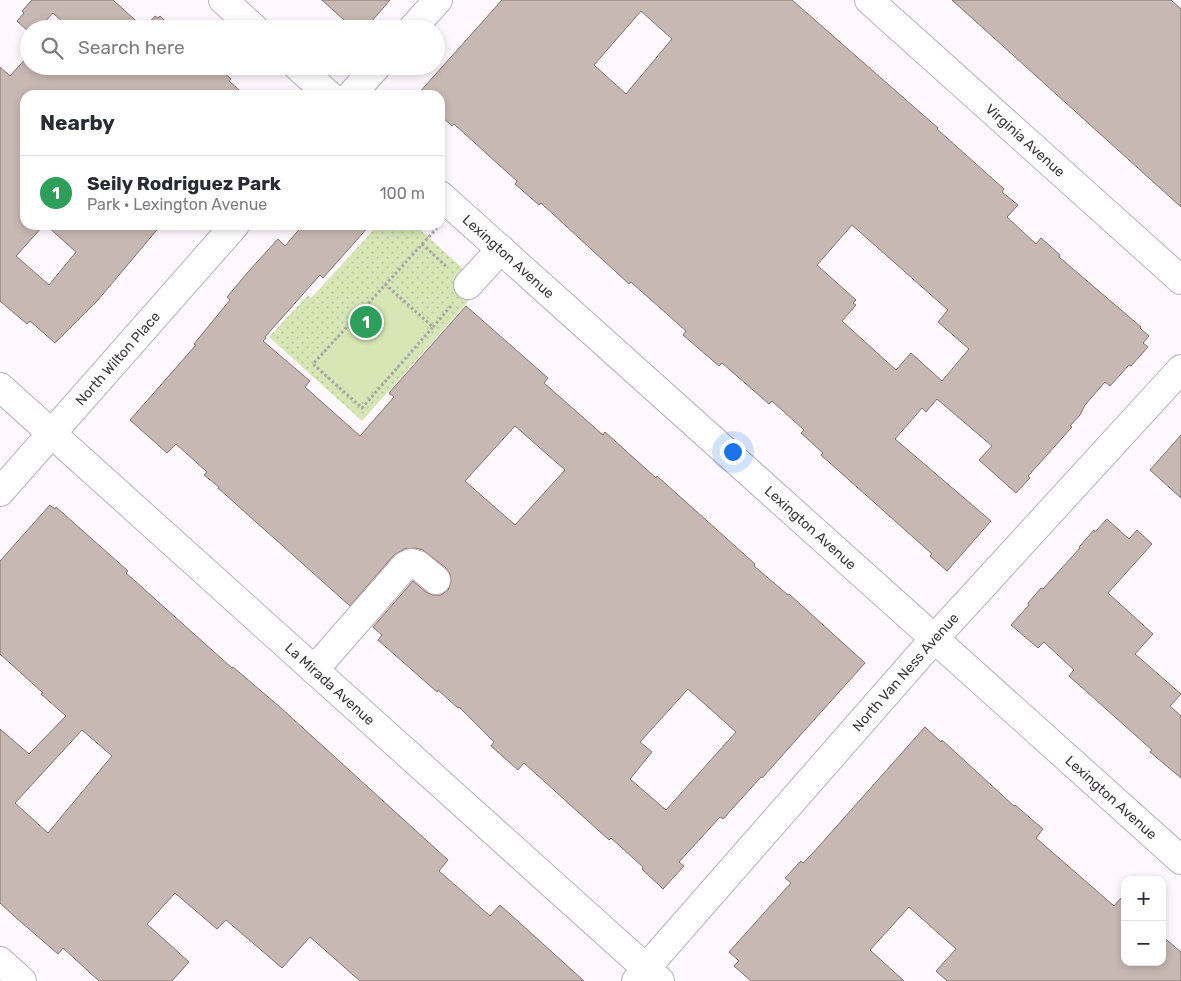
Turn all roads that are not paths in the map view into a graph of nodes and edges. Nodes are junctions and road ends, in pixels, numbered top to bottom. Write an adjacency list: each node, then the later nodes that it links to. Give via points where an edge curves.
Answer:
1 (223, 0): 4 (street)
2 (438, 0): 5 (street)
3 (869, 0): 13 (street, Virginia Avenue)
4 (245, 20)
5 (420, 20)
6 (306, 75): 8 (street)
7 (369, 75): 9 (street)
8 (323, 90)
9 (355, 90)
10 (445, 199): 12 (street, Lexington Avenue)
11 (231, 230): 17 (street, North Wilton Place)
12 (501, 249): 14 (street); 20 (street, Lexington Avenue)
13 (1181, 280)
14 (468, 285)
15 (1181, 369): 20 (street, North Van Ness Avenue)
16 (0, 387): 17 (street, La Mirada Avenue)
17 (51, 432): 18 (street, North Wilton Place); 21 (street, La Mirada Avenue)
18 (0, 492)
19 (436, 580): 21 (street, via 418,566 411,563 405,566)
20 (934, 639): 22 (street, Lexington Avenue); 24 (street, North Van Ness Avenue)
21 (314, 670): 24 (street, La Mirada Avenue)
22 (1181, 860)
23 (0, 962): 25 (street)
24 (647, 977)
25 (22, 981)

